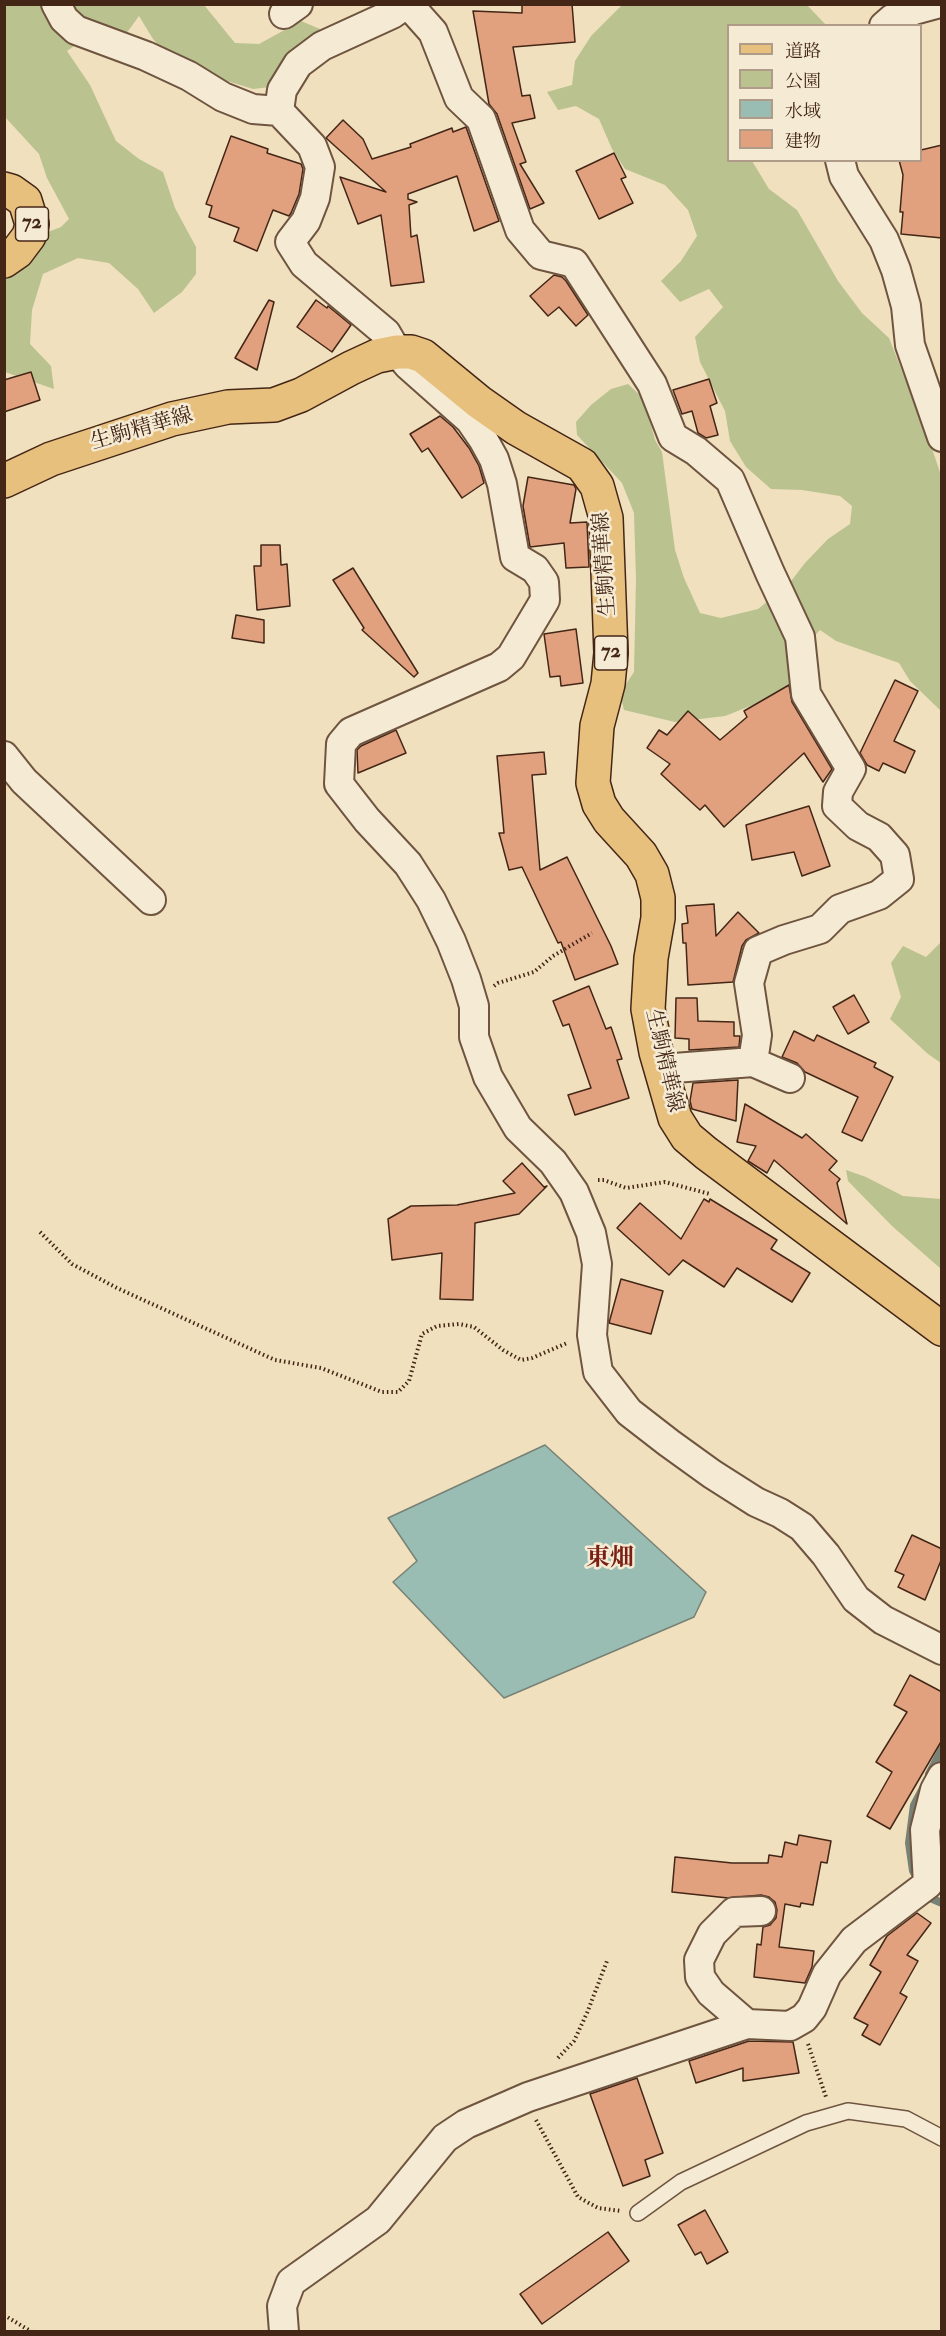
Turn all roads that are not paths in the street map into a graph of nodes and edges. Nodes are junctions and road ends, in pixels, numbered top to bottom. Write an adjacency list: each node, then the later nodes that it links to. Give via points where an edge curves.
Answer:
1 (56, 4): 6 (street, via 76,30 146,56 253,109)
2 (407, 4): 6 (street, via 322,45 298,64 282,90); 15 (street, via 432,32 459,98 480,119 520,230 542,255 574,263 652,384 673,437 730,480 800,637 806,694 851,769 838,792 837,806 879,837 895,855 899,879 879,895 840,909 820,929 758,951 749,982 757,1035)
3 (936, 5): 4 (street); 5 (street, via 914,10)
4 (942, 5)
5 (886, 24)
6 (279, 111): 10 (street, via 312,146 320,167 306,221 290,242 304,264 386,333)
7 (840, 162): 11 (street, via 844,176 884,240 896,270 906,306 910,345)
8 (4, 189): 9 (main road, 72, via 25,201 32,224 29,236 17,252)
9 (4, 261)
10 (397, 352): 12 (main road, 生駒精華線, via 360,364 274,405 228,407 172,419 51,459); 16 (main road, 生駒精華線 / 72, via 423,356 516,428 582,465 597,486 606,518 611,653 597,726 593,783 599,804 652,874 658,898 648,1009); 19 (street, via 470,420 483,439 502,484 515,557 535,569 544,582 545,600 512,657 499,667 351,732 341,744 339,784 408,864 431,900 451,941 474,1006 474,1037 488,1077 518,1128 553,1162 574,1192 591,1233 597,1264 592,1335 598,1372 629,1412 712,1474 802,1527 856,1599 883,1620)
11 (942, 437)
12 (4, 481)
13 (4, 756): 14 (street, via 24,781)
14 (151, 900)
15 (753, 1062): 16 (street); 17 (street)
16 (661, 1069): 18 (main road, 生駒精華線 / 72, via 675,1118 687,1137)
17 (790, 1078)
18 (942, 1329)
19 (942, 1650)
20 (942, 1777): 21 (street, via 925,1830)
21 (935, 1887): 23 (street, via 854,1940 827,1974 812,2008 799,2021 790,2026)
22 (761, 1911): 23 (street, via 734,1912 712,1934 699,1960 700,1977 711,1993)
23 (747, 2024): 26 (street, via 531,2096 466,2124 445,2138 378,2220 291,2282 282,2306)
24 (942, 2138): 25 (lane, via 906,2119 848,2111 806,2123 681,2182)
25 (638, 2213)
26 (284, 2331)

